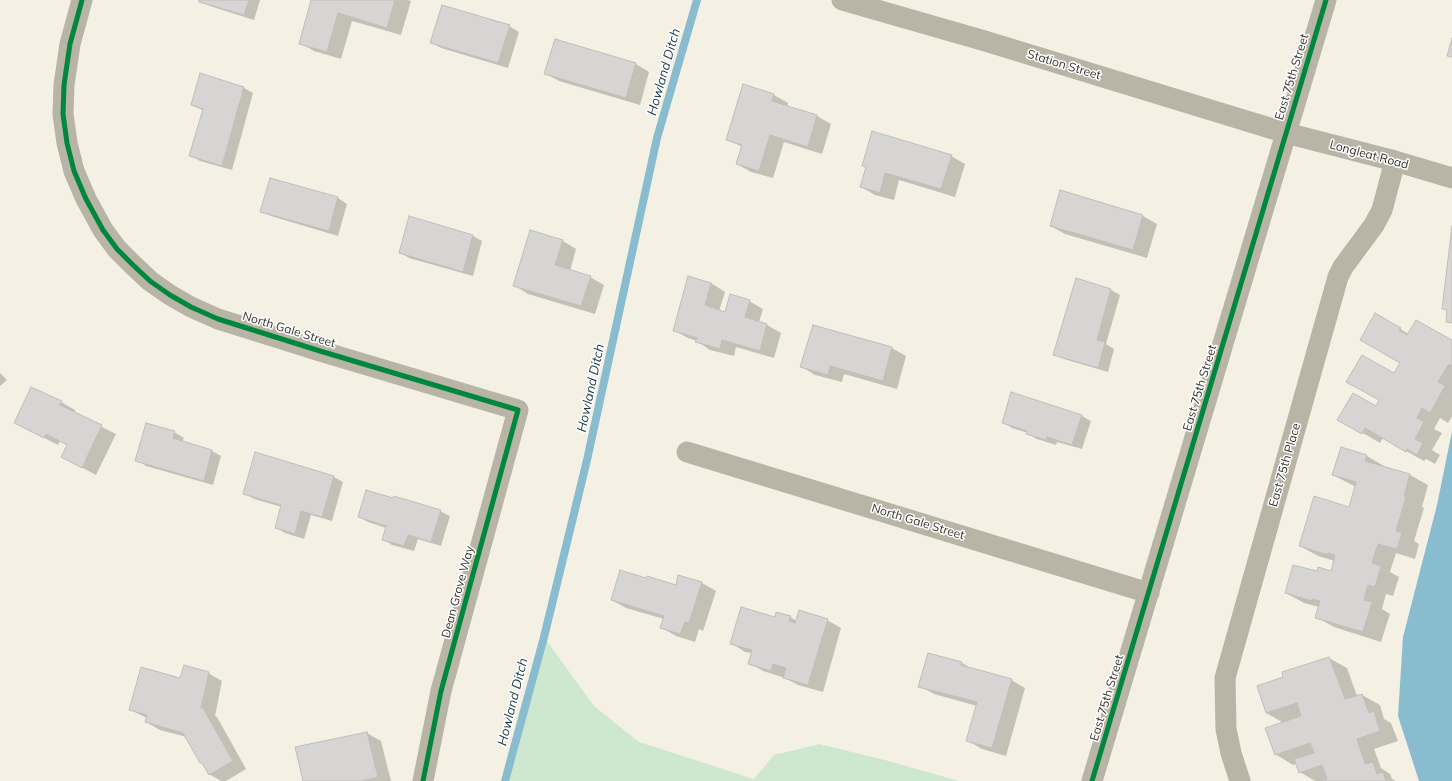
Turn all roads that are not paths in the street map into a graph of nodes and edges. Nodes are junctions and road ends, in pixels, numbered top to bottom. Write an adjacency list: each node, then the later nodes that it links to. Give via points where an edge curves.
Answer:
1 (82, 0): 7 (street, North Gale Street, via 70,44 64,85 63,114 67,143 74,172 103,230 133,265 160,288 207,314 320,351)
2 (842, 0): 4 (street, Station Street)
3 (1326, 0): 4 (street, East 75th Street)
4 (1286, 133): 5 (street, Longleat Road); 9 (street, East 75th Street)
5 (1395, 161): 6 (street, Longleat Road); 12 (street, East 75th Place, via 1382,210 1338,277 1225,678 1226,728)
6 (1452, 178)
7 (518, 410): 10 (street, Dean Grove Way, via 441,691)
8 (687, 452): 9 (street, North Gale Street)
9 (1149, 593): 11 (street, East 75th Street)
10 (423, 781)
11 (1092, 781)
12 (1240, 781)

